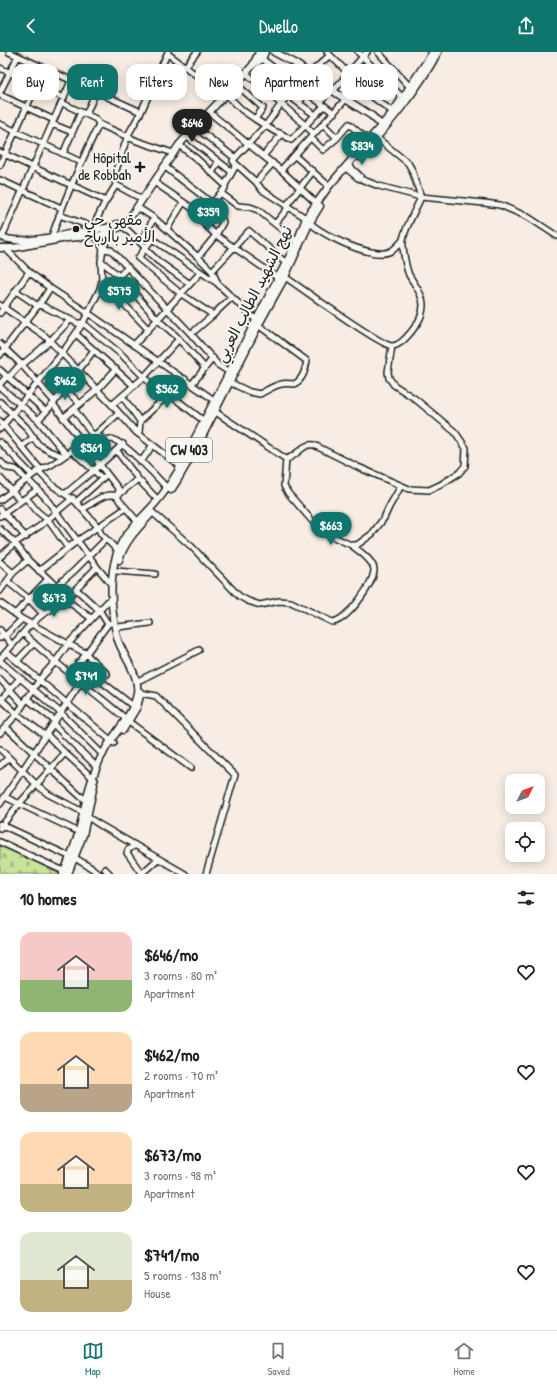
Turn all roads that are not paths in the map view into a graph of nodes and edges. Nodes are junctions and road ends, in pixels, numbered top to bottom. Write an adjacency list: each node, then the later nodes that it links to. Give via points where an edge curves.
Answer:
1 (9, 52): 11 (street)
2 (197, 52): 15 (street)
3 (255, 52): 12 (main road)
4 (358, 52): 10 (street)
5 (378, 52): 27 (street)
6 (168, 53): 14 (street); 54 (street)
7 (280, 53): 12 (main road); 16 (main road)
8 (433, 53): 27 (main road, نهج الشهيد الطالب العربي / CW 403); 62 (main road, نهج الشهيد الطالب العربي / CW 403, via 406,101)
9 (329, 54): 17 (street); 20 (street)
10 (365, 54): 18 (street); 19 (street)
11 (18, 56): 13 (street); 22 (street)
12 (260, 58): 24 (main road)
13 (34, 64)
14 (181, 64)
15 (187, 64)
16 (296, 64)
17 (317, 64)
18 (356, 64)
19 (373, 64)
20 (341, 66)
21 (0, 68): 22 (street)
22 (9, 72): 23 (street); 33 (street)
23 (12, 73)
24 (246, 73): 25 (main road); 52 (street)
25 (243, 76)
26 (341, 80): 28 (street)
27 (410, 87): 36 (main road, نهج الشهيد الطالب العربي / CW 403)
28 (333, 89)
29 (67, 90): 38 (street)
30 (243, 90): 61 (street, via 263,108)
31 (333, 91): 34 (main road)
32 (398, 93): 36 (street)
33 (0, 94): 53 (street)
34 (341, 97)
35 (59, 98): 38 (street)
36 (403, 98): 56 (main road, نهج الشهيد الطالب العربي / CW 403)
37 (30, 100): 53 (street)
38 (63, 100): 57 (street); 63 (street)
39 (91, 100): 57 (street)
40 (114, 100): 54 (street)
41 (220, 100): 55 (main road)
42 (232, 100): 61 (street)
43 (285, 100): 52 (street)
44 (295, 100): 50 (street)
45 (301, 100): 50 (street)
46 (317, 100): 51 (street)
47 (326, 100): 51 (street)
48 (345, 100): 58 (street); 60 (main road)
49 (377, 100): 56 (street)
50 (299, 103): 59 (street)
51 (323, 104): 58 (street); 59 (street)
52 (282, 105): 66 (street); 68 (street)
53 (26, 108): 63 (street); 71 (street)
54 (141, 112): 74 (street)
55 (209, 112): 69 (main road); 81 (street)
56 (393, 112): 62 (main road, نهج الشهيد الطالب العربي / CW 403)
57 (84, 113): 65 (street, via 96,119); 72 (street)
58 (334, 113): 67 (street)
59 (315, 115): 66 (street)
60 (372, 116): 62 (main road); 70 (main road)
61 (255, 119): 68 (street)
62 (388, 121): 70 (main road, نهج الشهيد الطالب العربي / CW 403)
63 (53, 122): 72 (street); 80 (street)
64 (0, 124): 71 (street)
65 (99, 124): 74 (street); 89 (street)
66 (305, 124): 73 (street, via 291,140); 76 (street)
67 (323, 124): 76 (street); 77 (street)
68 (266, 125): 73 (street); 81 (street)
69 (195, 127): 75 (main road); 88 (street)
70 (384, 127): 78 (main road, نهج الشهيد الطالب العربي / CW 403); 79 (main road, نهج الشهيد الطالب العربي / CW 403)
71 (15, 131): 80 (street); 84 (street)
72 (72, 132): 85 (street)
73 (282, 134): 86 (street)
74 (128, 135): 83 (street, via 138,141); 105 (street, via 114,176)
75 (186, 136): 82 (main road); 90 (street)
76 (312, 136): 77 (street, via 323,150); 87 (street)
77 (337, 138): 79 (street, via 349,124)
78 (377, 138): 96 (main road, نهج الشهيد الطالب العربي / CW 403); 111 (street, via 408,163)
79 (369, 141): 96 (main road, نهج الشهيد الطالب العربي / CW 403)
80 (43, 144): 85 (street); 95 (street)
81 (249, 144): 86 (street); 88 (street)
82 (179, 145): 83 (main road); 100 (street)
83 (173, 152): 94 (main road)
84 (2, 153): 92 (street); 95 (street)
85 (63, 154): 89 (street)
86 (263, 156): 91 (street)
87 (295, 156): 97 (street); 98 (street)
88 (235, 158): 93 (street, via 233,161)
89 (81, 162): 104 (street)
90 (218, 162): 99 (street); 100 (street)
91 (273, 163): 97 (street); 103 (street)
92 (0, 165)
93 (236, 165): 99 (street); 103 (street)
94 (164, 166): 102 (main road); 116 (street)
95 (33, 167): 104 (street); 109 (street)
96 (348, 167): 107 (main road, نهج الشهيد الطالب العربي / CW 403); 111 (street, via 354,175 363,180); 126 (main road, نهج الشهيد الطالب العربي / CW 403)
97 (282, 170): 108 (street)
98 (313, 171): 107 (street); 108 (street)
99 (232, 172): 106 (street)
100 (212, 173): 106 (street)
101 (0, 180): 109 (street)
102 (154, 182): 112 (main road); 114 (street)
103 (256, 182): 118 (street, via 262,190)
104 (72, 185): 113 (street); 119 (street)
105 (116, 185): 112 (street); 113 (street)
106 (225, 185): 110 (street)
107 (329, 186): 115 (main road, نهج الشهيد الطالب العربي / CW 403)
108 (300, 187): 115 (street); 118 (street)
109 (22, 190): 119 (street); 133 (street)
110 (222, 194): 116 (street); 125 (street, via 238,206 258,210)
111 (421, 197): 135 (street, via 500,205 528,217); 137 (street)
112 (142, 199): 117 (main road)
113 (106, 201): 128 (street)
114 (183, 203): 124 (street, via 192,208); 129 (street)
115 (317, 204): 122 (main road, نهج الشهيد الطالب العربي / CW 403)
116 (212, 206): 124 (street); 132 (street, via 223,222)
117 (137, 207): 121 (street); 123 (main road)
118 (287, 207): 122 (street); 125 (street)
119 (62, 208): 120 (street)
120 (59, 215): 128 (street); 134 (street)
121 (154, 218): 129 (street); 131 (street)
122 (306, 218): 126 (street); 139 (main road, نهج الشهيد الطالب العربي / CW 403)
123 (129, 219): 127 (main road); 128 (main road)
124 (199, 219): 132 (street)
125 (275, 224): 139 (street)
126 (310, 224): 137 (street, via 341,243 364,251 388,253); 152 (main road, نهج الشهيد الطالب العربي / CW 403)
127 (122, 225): 130 (main road); 138 (street)
128 (94, 230): 130 (main road, via 102,235); 134 (main road); 140 (main road); 143 (street)
129 (168, 230): 144 (street)
130 (111, 232): 143 (street)
131 (145, 234): 136 (street); 138 (street)
132 (216, 235): 142 (street); 144 (street)
133 (1, 236): 134 (main road, via 13,240)
134 (52, 236)
135 (557, 236)
136 (152, 239): 141 (street); 150 (street)
137 (403, 240): 178 (street, via 407,270 421,297 422,314 419,322 405,338)
138 (141, 242): 141 (street)
139 (297, 242): 146 (main road, نهج الشهيد الطالب العربي / CW 403)
140 (2, 248): 149 (street)
141 (146, 248): 154 (street, via 158,261); 158 (street, via 138,258)
142 (234, 248): 146 (street, via 249,231); 148 (street); 152 (street)
143 (103, 249): 145 (street); 147 (street, via 111,250)
144 (198, 257): 148 (street)
145 (101, 261): 151 (street); 153 (street)
146 (286, 263): 152 (main road, نهج الشهيد الطالب العربي / CW 403)
147 (128, 267): 151 (street); 162 (street)
148 (212, 271): 155 (street)
149 (29, 272): 156 (street); 157 (street)
150 (201, 272): 154 (street); 155 (street)
151 (118, 276): 167 (street)
152 (282, 278): 170 (main road, نهج الشهيد الطالب العربي / CW 403); 178 (street, via 382,343)
153 (102, 281): 164 (street); 171 (street)
154 (190, 284): 158 (street)
155 (218, 284): 159 (street)
156 (50, 288): 161 (street); 164 (street)
157 (16, 290): 160 (street); 161 (street)
158 (180, 293): 162 (street); 165 (street)
159 (232, 297): 165 (street); 170 (street)
160 (2, 306): 163 (street); 168 (street)
161 (38, 306): 166 (street, via 41,305); 168 (street)
162 (166, 309): 167 (street); 173 (street)
163 (0, 313)
164 (88, 313): 169 (street); 177 (street)
165 (213, 315): 173 (street)
166 (70, 320): 169 (street); 175 (street)
167 (158, 320): 171 (street); 174 (street)
168 (26, 322): 175 (street); 179 (street)
169 (83, 323): 172 (street); 192 (street)
170 (257, 323): 190 (main road, نهج الشهيد الطالب العربي / CW 403); 194 (main road, نهج الشهيد الطالب العربي / CW 403); 194 (street, via 307,361 305,371 294,384 275,385 260,394)
171 (148, 329): 177 (street)
172 (76, 334): 180 (street); 181 (street)
173 (191, 334): 183 (street)
174 (179, 339): 184 (street); 186 (street)
175 (50, 341): 181 (street); 185 (street)
176 (0, 344): 179 (street)
177 (134, 345): 184 (street)
178 (392, 346): 244 (street, via 388,372 394,385 455,432 466,448 465,466 440,485 429,490)
179 (5, 349): 182 (street); 185 (street)
180 (94, 350): 188 (street); 189 (street)
181 (62, 352): 188 (street); 195 (street)
182 (0, 356)
183 (213, 358): 186 (street); 190 (street)
184 (159, 362): 192 (street); 193 (street)
185 (22, 365): 191 (street); 195 (street)
186 (205, 368): 196 (street)
187 (0, 370): 191 (street)
188 (79, 370): 199 (street); 200 (street)
189 (116, 370): 198 (street); 200 (street)
190 (229, 372): 206 (main road, نهج الشهيد الطالب العربي / CW 403)
191 (7, 376): 197 (street); 202 (street)
192 (144, 377): 198 (street); 204 (street)
193 (185, 379): 196 (street); 201 (street)
194 (229, 382): 206 (main road, نهج الشهيد الطالب العربي / CW 403)
195 (38, 383): 202 (street); 207 (street)
196 (192, 384): 206 (street)
197 (0, 386): 208 (street)
198 (134, 386): 203 (street)
199 (64, 388): 207 (street); 209 (street)
200 (98, 389): 209 (street); 210 (street)
201 (170, 394): 204 (street); 218 (street)
202 (28, 395): 208 (street); 213 (street)
203 (122, 396): 210 (street); 219 (street)
204 (165, 398): 219 (street)
205 (0, 402): 215 (street)
206 (216, 402): 212 (main road, نهج الشهيد الطالب العربي / CW 403); 218 (main road, نهج الشهيد الطالب العربي / CW 403)
207 (54, 403): 213 (street); 216 (street)
208 (21, 404): 215 (street); 217 (street)
209 (80, 404): 211 (street)
210 (112, 405): 214 (street)
211 (74, 409): 216 (street); 222 (street)
212 (214, 411): 232 (street); 258 (main road, نهج الشهيد الطالب العربي / CW 403, via 177,481)
213 (46, 412): 217 (street)
214 (119, 413): 221 (street); 222 (street)
215 (13, 414): 220 (street); 223 (street)
216 (63, 418): 225 (street)
217 (38, 420): 231 (street)
218 (204, 421): 236 (main road, نهج الشهيد الطالب العربي / CW 403)
219 (140, 422): 221 (street)
220 (1, 425): 227 (street)
221 (139, 433): 228 (street)
222 (95, 435): 225 (street); 226 (street)
223 (34, 437): 227 (street); 231 (street, via 38,444 46,449)
224 (0, 442): 239 (street)
225 (82, 443): 229 (street); 235 (street)
226 (123, 444): 230 (street); 234 (street)
227 (22, 446): 237 (street)
228 (152, 446): 234 (street); 236 (street)
229 (71, 450): 231 (street); 238 (street)
230 (117, 451): 235 (street); 242 (street)
231 (64, 455): 237 (street)
232 (286, 459): 244 (street, via 291,458 306,445 314,445); 268 (street, via 284,486 288,493 322,531)
233 (0, 461): 243 (street, via 7,468 15,469)
234 (141, 462): 245 (street)
235 (100, 465): 238 (street); 240 (street)
236 (180, 466): 245 (main road, نهج الشهيد الطالب العربي / CW 403)
237 (39, 470): 239 (street); 248 (street, via 52,485)
238 (93, 471): 240 (street); 248 (street)
239 (32, 475): 243 (street)
240 (104, 477): 249 (street, via 119,490); 252 (street)
241 (0, 478): 247 (street)
242 (138, 479): 249 (street); 253 (street)
243 (26, 480): 246 (street); 247 (street)
244 (401, 486): 268 (street, via 372,534 357,545)
245 (167, 488): 253 (main road, نهج الشهيد الطالب العربي / CW 403)
246 (38, 489): 250 (street); 257 (street)
247 (12, 491): 251 (street); 254 (street)
248 (65, 494): 252 (street)
249 (117, 496): 255 (street); 256 (street, via 112,494 101,497)
250 (26, 498): 254 (street); 260 (street)
251 (0, 500)
252 (75, 500): 256 (street); 257 (street)
253 (158, 500): 261 (main road, نهج الشهيد الطالب العربي / CW 403)
254 (20, 501): 259 (street)
255 (126, 508): 261 (street); 262 (street)
256 (83, 509): 262 (street)
257 (57, 512): 260 (street); 266 (street)
258 (152, 512): 268 (street, via 192,547 239,596 260,605 279,601 292,602 332,622 338,622 344,617 366,592 374,572 370,561); 270 (main road, نهج الشهيد الطالب العربي / CW 403)
259 (1, 513): 264 (street)
260 (48, 520): 264 (street); 269 (street)
261 (138, 522): 270 (main road, نهج الشهيد الطالب العربي / CW 403, via 126,535)
262 (98, 527): 265 (street); 266 (street)
263 (0, 529): 267 (street)
264 (26, 537): 267 (street)
265 (106, 540): 270 (street); 272 (street)
266 (78, 541): 269 (street); 272 (street)
267 (15, 543): 271 (street); 273 (street)
268 (351, 545)
269 (68, 548): 276 (street)
270 (119, 553): 277 (main road, نهج الشهيد الطالب العربي / CW 403); 282 (main road, نهج الشهيد الطالب العربي / CW 403)
271 (0, 557)
272 (90, 557): 275 (street); 283 (street)
273 (28, 560): 276 (street); 278 (street)
274 (0, 562): 278 (street)
275 (97, 567): 282 (street); 284 (street)
276 (39, 571): 280 (street)
277 (116, 571): 279 (street); 291 (main road, نهج الشهيد الطالب العربي / CW 403)
278 (13, 573): 281 (street)
279 (155, 574)
280 (48, 579): 283 (street); 287 (street)
281 (7, 581): 285 (street); 287 (street)
282 (111, 584): 286 (main road, نهج الشهيد الطالب العربي / CW 403)
283 (56, 586): 288 (street)
284 (76, 589): 288 (street); 290 (street)
285 (0, 591)
286 (112, 597): 290 (street); 291 (main road, نهج الشهيد الطالب العربي / CW 403)
287 (29, 599): 292 (street); 293 (street)
288 (67, 599): 293 (street); 294 (street)
289 (0, 603): 292 (street)
290 (99, 610): 294 (street); 298 (street)
291 (115, 611): 298 (main road, نهج الشهيد الطالب العربي / CW 403)
292 (15, 614): 295 (street)
293 (43, 614): 297 (street)
294 (91, 618): 303 (street)
295 (22, 619): 297 (street); 301 (street)
296 (150, 623): 298 (street)
297 (31, 624): 300 (street); 303 (street)
298 (114, 624): 307 (street); 310 (main road, نهج الشهيد الطالب العربي / CW 403, via 118,642)
299 (0, 630): 301 (street)
300 (23, 633): 302 (street); 304 (street)
301 (2, 637): 304 (street)
302 (34, 643): 309 (street); 311 (street)
303 (68, 644): 307 (street); 311 (street)
304 (12, 645): 306 (street)
305 (199, 650): 318 (street)
306 (6, 652): 308 (street); 309 (street)
307 (85, 653): 312 (street); 314 (street)
308 (0, 660): 315 (street)
309 (17, 661): 317 (street)
310 (130, 661): 318 (main road, نهج الشهيد الطالب العربي / CW 403); 327 (main road, نهج الشهيد الطالب العربي / CW 403, via 138,687)
311 (56, 662): 313 (street); 317 (street)
312 (78, 663): 313 (street); 327 (street)
313 (71, 674): 319 (street)
314 (106, 674)
315 (20, 678): 320 (street); 321 (street)
316 (0, 679): 320 (street)
317 (40, 680): 321 (street); 325 (street)
318 (140, 680): 322 (main road, نهج الشهيد الطالب العربي / CW 403)
319 (81, 682): 325 (street); 330 (street)
320 (9, 689): 324 (street); 326 (street)
321 (32, 690): 323 (street); 328 (street)
322 (142, 693): 330 (main road, نهج الشهيد الطالب العربي / CW 403); 364 (street, via 156,696 235,775)
323 (26, 698): 326 (street); 331 (street)
324 (1, 700): 329 (street)
325 (67, 703): 328 (street); 334 (street)
326 (23, 704): 329 (street)
327 (133, 706): 330 (main road, نهج الشهيد الطالب العربي / CW 403)
328 (61, 713): 331 (street); 338 (street)
329 (17, 714): 332 (street); 333 (street)
330 (127, 720): 334 (main road, نهج الشهيد الطالب العربي / CW 403); 343 (street)
331 (54, 722): 333 (street); 341 (street)
332 (2, 730): 336 (street)
333 (47, 735): 336 (street); 337 (street)
334 (113, 742): 338 (main road, نهج الشهيد الطالب العربي / CW 403); 345 (main road, نهج الشهيد الطالب العربي / CW 403)
335 (0, 749): 339 (street)
336 (35, 753): 342 (street); 344 (street)
337 (65, 753): 342 (street); 345 (street)
338 (102, 754): 341 (main road, نهج الشهيد الطالب العربي / CW 403)
339 (8, 758): 340 (street); 344 (street)
340 (0, 766)
341 (96, 766): 345 (main road, نهج الشهيد الطالب العربي / CW 403)
342 (51, 768): 346 (street); 348 (street)
343 (190, 768)
344 (22, 771): 346 (street); 347 (street)
345 (94, 779): 348 (main road, نهج الشهيد الطالب العربي / CW 403); 351 (main road, نهج الشهيد الطالب العربي / CW 403)
346 (36, 784): 350 (street); 351 (street, via 48,794)
347 (5, 797): 349 (street); 350 (street)
348 (85, 799): 351 (main road, نهج الشهيد الطالب العربي / CW 403)
349 (0, 804)
350 (18, 804): 352 (street); 353 (street)
351 (85, 814): 353 (main road, نهج الشهيد الطالب العربي / CW 403); 355 (street); 356 (main road, نهج الشهيد الطالب العربي / CW 403, via 82,834)
352 (1, 826): 356 (street)
353 (79, 832): 356 (main road, نهج الشهيد الطالب العربي / CW 403)
354 (0, 842): 359 (street)
355 (135, 845): 357 (street); 362 (street, via 127,853)
356 (73, 858): 359 (main road, نهج الشهيد الطالب العربي / CW 403); 360 (street)
357 (158, 860): 362 (street); 363 (street)
358 (105, 869): 361 (street)
359 (66, 873)
360 (99, 874)
361 (110, 874)
362 (142, 874)
363 (183, 874)
364 (207, 874)

